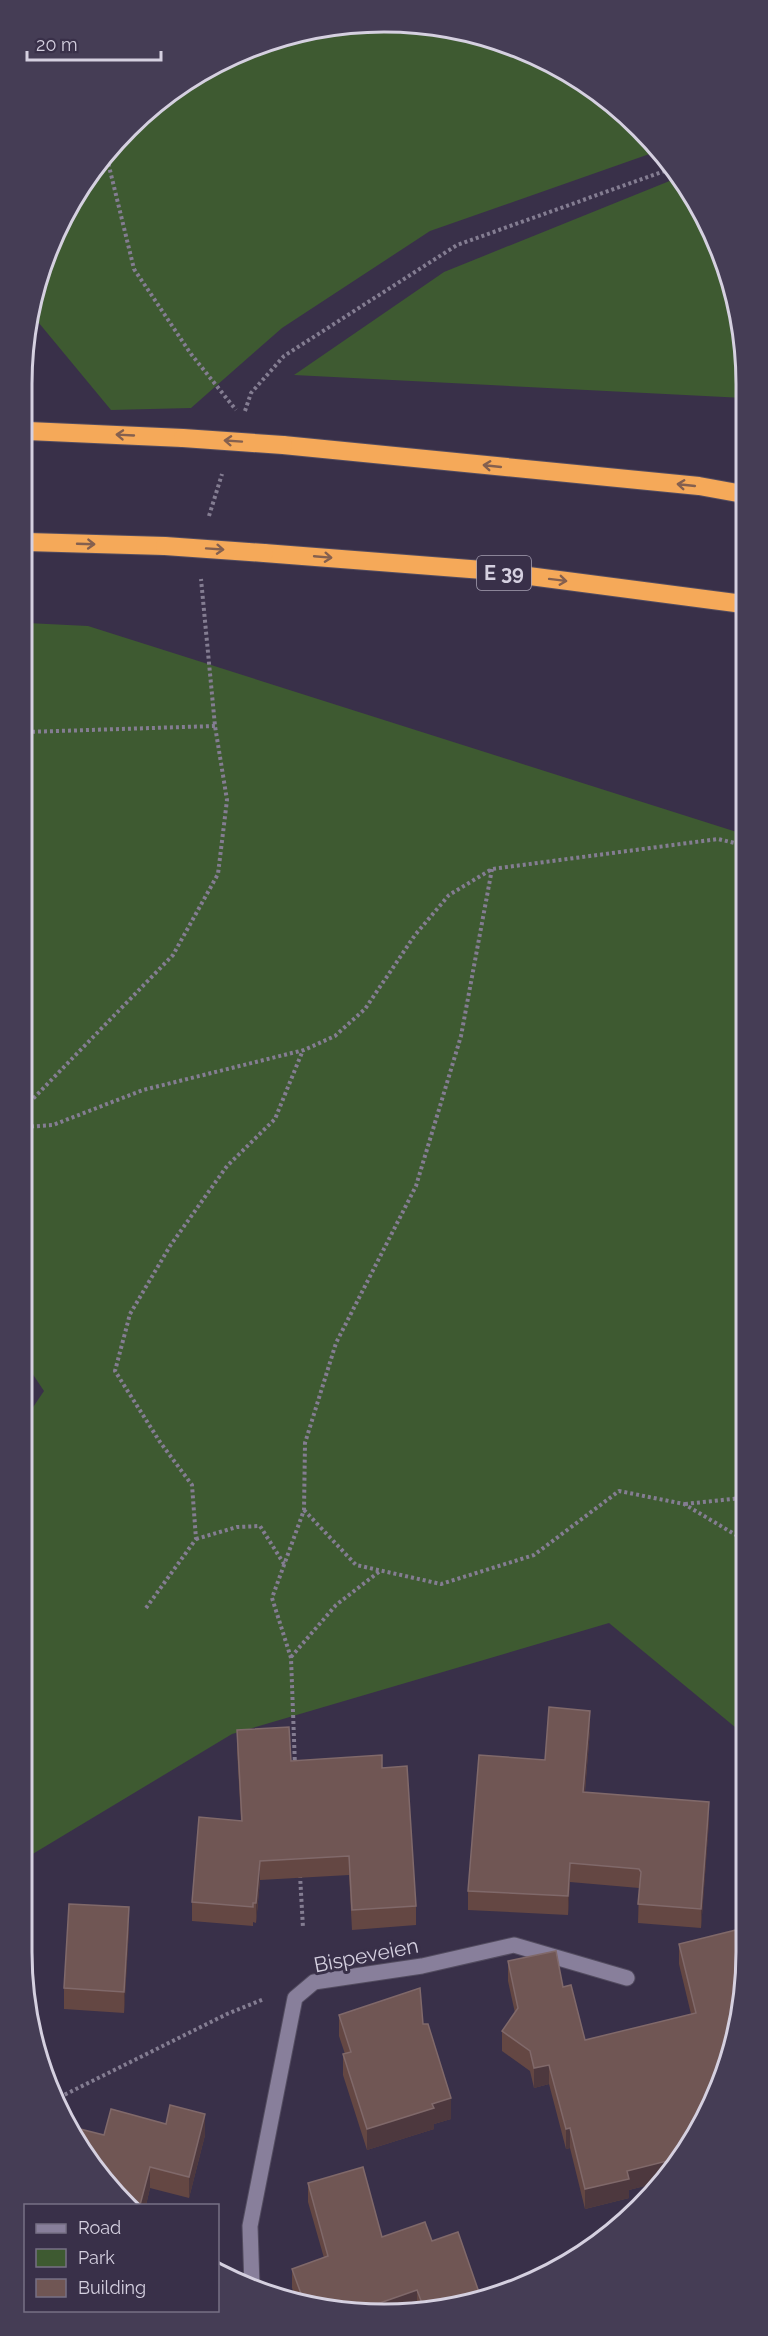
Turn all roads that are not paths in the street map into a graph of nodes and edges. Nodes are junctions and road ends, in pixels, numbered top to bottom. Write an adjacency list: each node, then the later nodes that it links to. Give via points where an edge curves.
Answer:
1 (32, 430): 2 (highway, one-way to 1, bridge, via 283,444)
2 (736, 493)
3 (32, 542): 4 (highway, E 39, one-way to 4, bridge, via 165,546 483,570)
4 (736, 603)
5 (627, 1978): 6 (street, Bispeveien, via 514,1945 422,1966 314,1982 295,1998 250,2226)
6 (252, 2279)

